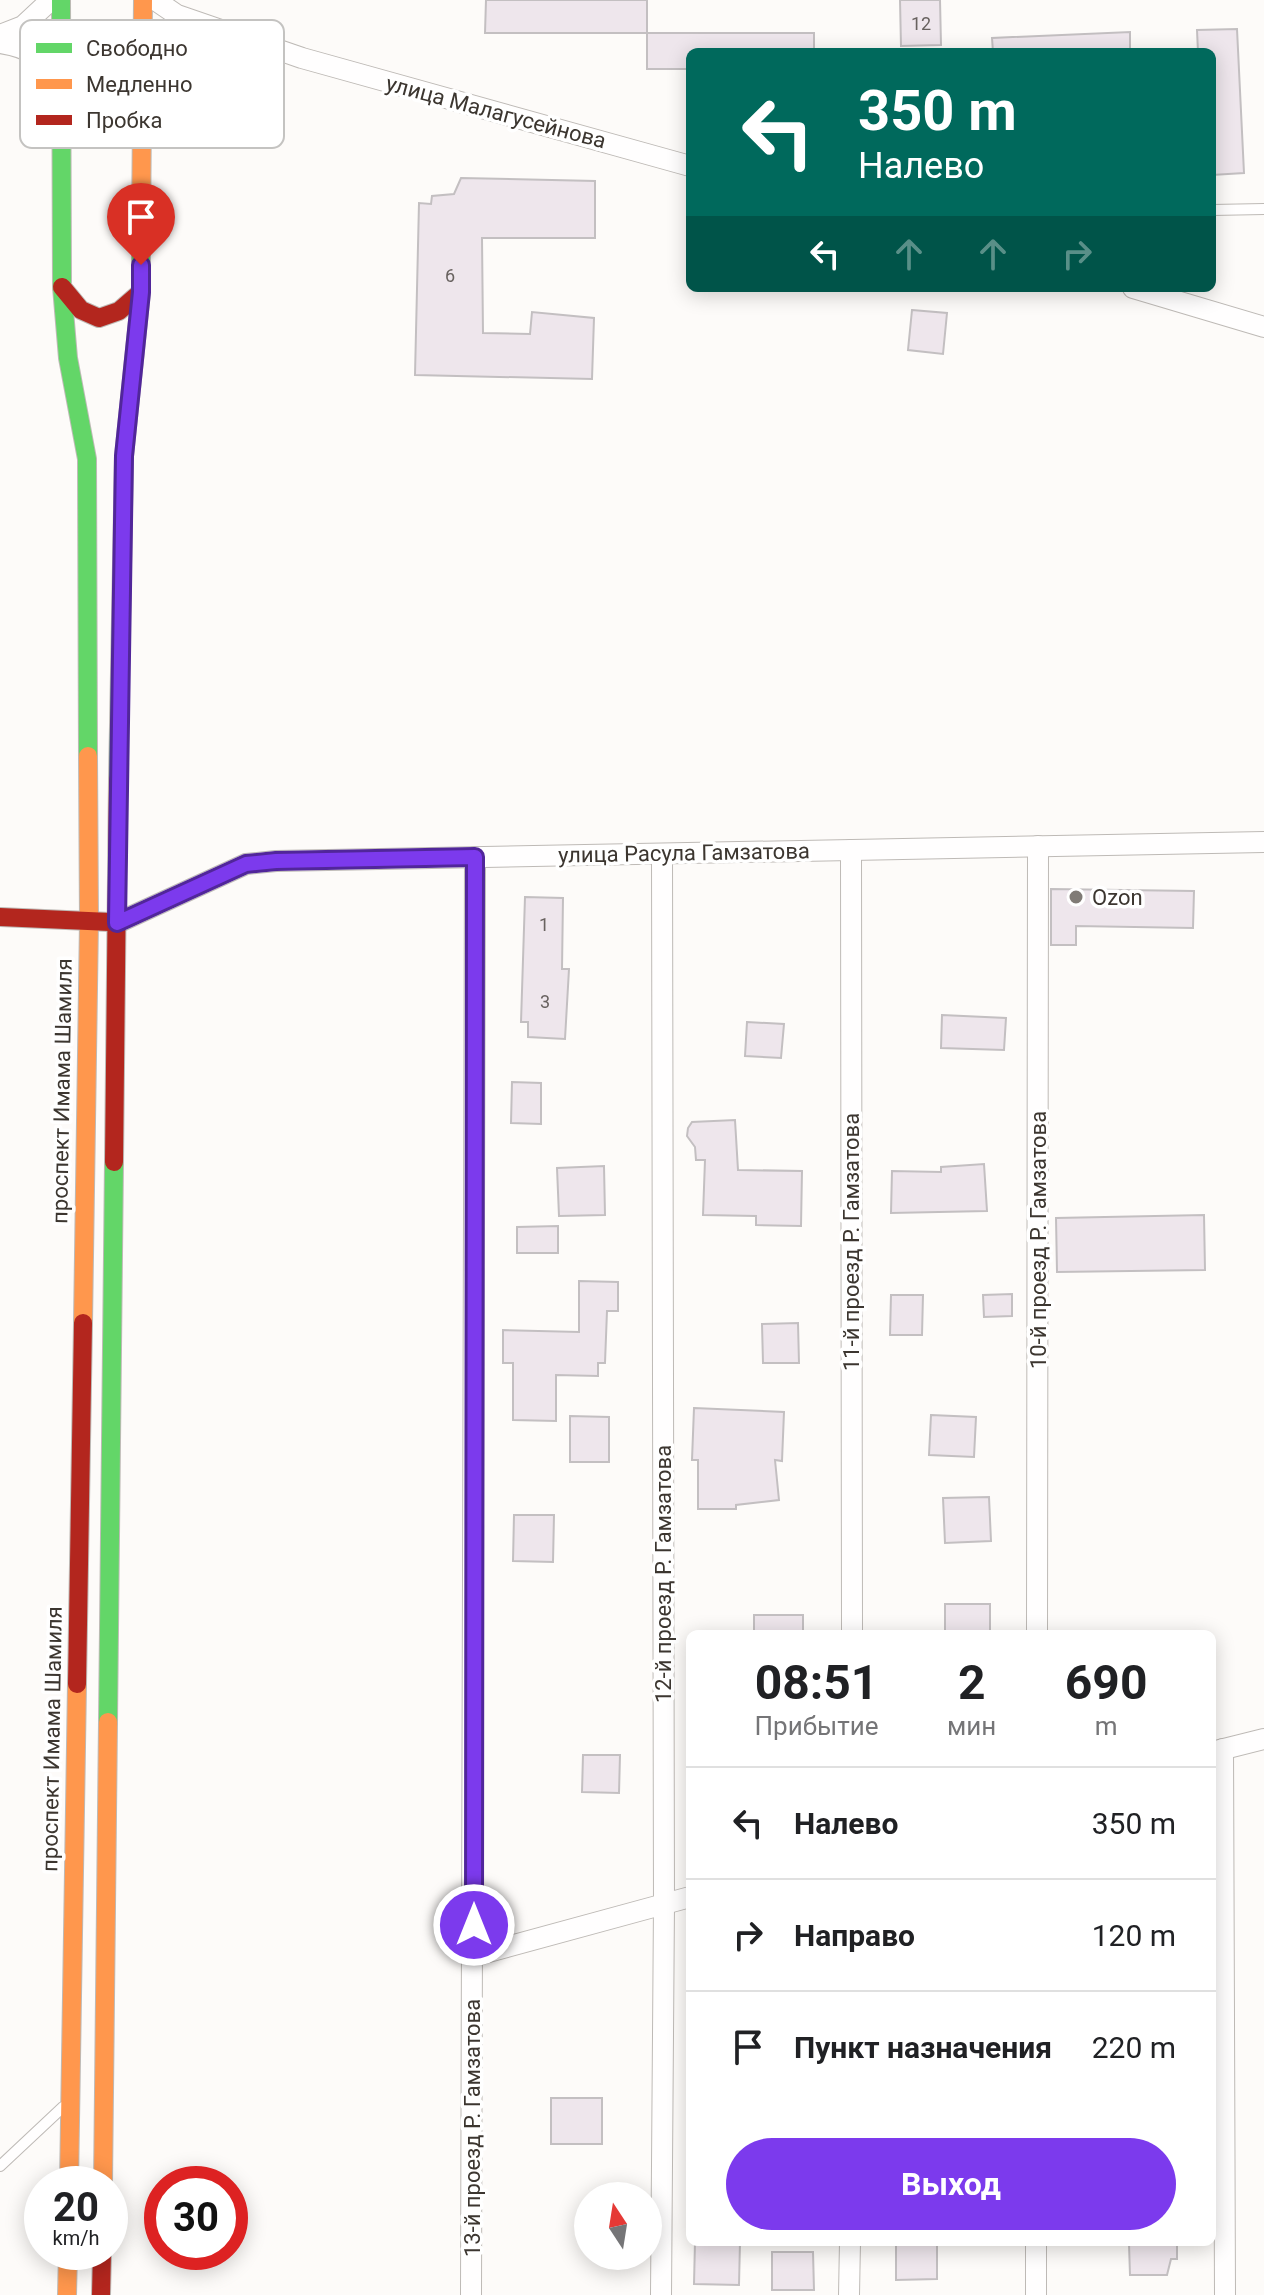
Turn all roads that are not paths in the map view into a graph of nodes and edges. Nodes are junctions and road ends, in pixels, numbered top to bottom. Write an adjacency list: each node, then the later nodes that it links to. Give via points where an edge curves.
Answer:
1 (51, 0): 5 (street)
2 (61, 0): 6 (main road, проспект Имама Шамиля)
3 (143, 0): 7 (main road)
4 (155, 0): 8 (street)
5 (29, 20)
6 (61, 20)
7 (143, 20)
8 (192, 20)
9 (20, 27): 10 (street)
10 (0, 35)
11 (0, 43): 12 (street)
12 (20, 47)
13 (284, 52): 15 (street)
14 (284, 56): 15 (street)
15 (302, 58): 18 (street, улица Малагусейнова)
16 (61, 148): 21 (main road, проспект Имама Шамиля)
17 (142, 148): 22 (main road)
18 (686, 165)
19 (1264, 209): 20 (lane)
20 (1216, 210)
21 (62, 287): 22 (main road, via 74,308 89,317 121,313); 31 (main road, проспект Имама Шамиля, via 68,358 87,459)
22 (141, 292): 32 (main road, via 124,456)
23 (1162, 292): 24 (street)
24 (1264, 327)
25 (1264, 842): 26 (street, улица Расула Гамзатова)
26 (1038, 846): 27 (street, улица Расула Гамзатова); 34 (street, 10-й проезд Р. Гамзатова)
27 (851, 850): 28 (street, улица Расула Гамзатова); 33 (street, 11-й проезд Р. Гамзатова)
28 (662, 854): 29 (street, улица Расула Гамзатова); 38 (street, 12-й проезд Р. Гамзатова)
29 (475, 857): 32 (street, улица Расула Гамзатова, via 246,864); 39 (street, 13-й проезд Р. Гамзатова)
30 (0, 917): 31 (main road)
31 (89, 921): 32 (main road); 40 (main road, проспект Имама Шамиля)
32 (117, 923): 43 (main road)
33 (852, 1630)
34 (1037, 1630)
35 (1264, 1739): 36 (street)
36 (1217, 1750): 54 (street)
37 (686, 1898): 38 (street)
38 (664, 1905): 39 (street); 51 (street, 12-й проезд Р. Гамзатова)
39 (474, 1956): 50 (street, 13-й проезд Р. Гамзатова)
40 (71, 2101): 41 (lane); 42 (main road, проспект Имама Шамиля)
41 (0, 2166)
42 (69, 2166)
43 (103, 2166)
44 (850, 2246): 52 (street)
45 (1036, 2246): 53 (street)
46 (68, 2270): 48 (main road)
47 (102, 2270): 49 (main road)
48 (67, 2295)
49 (101, 2295)
50 (471, 2295)
51 (661, 2295)
52 (849, 2295)
53 (1036, 2295)
54 (1225, 2295)

